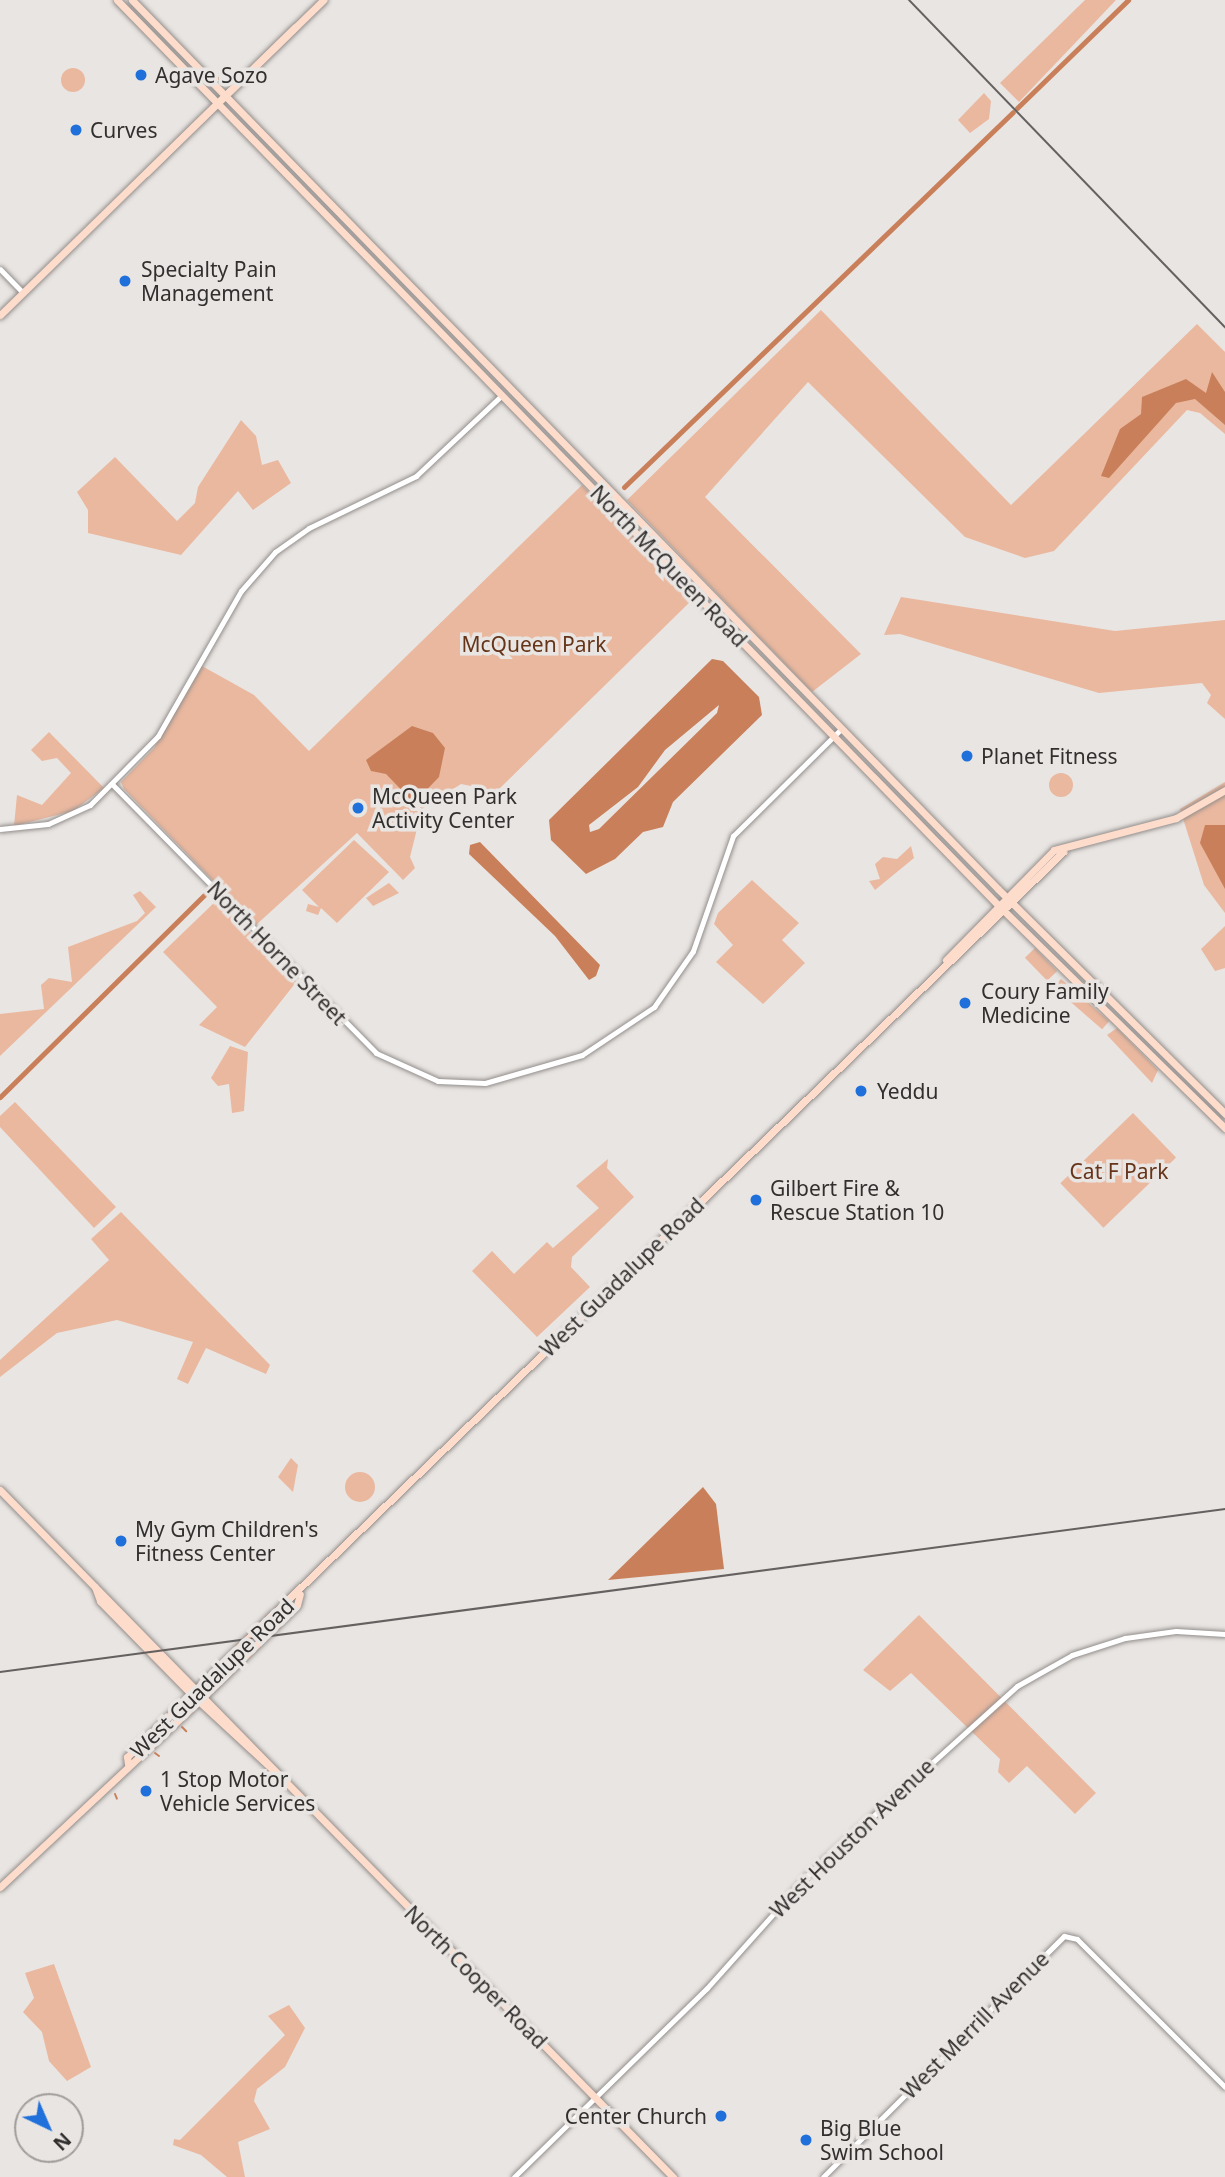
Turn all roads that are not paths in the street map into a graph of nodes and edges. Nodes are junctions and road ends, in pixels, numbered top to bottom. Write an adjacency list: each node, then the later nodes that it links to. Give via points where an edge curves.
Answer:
1 (117, 0): 4 (main road, North McQueen Road)
2 (323, 0): 5 (main road)
3 (135, 3): 4 (main road); 5 (main road, North McQueen Road)
4 (132, 15): 6 (main road, North McQueen Road)
5 (225, 95): 6 (main road); 7 (main road, North McQueen Road)
6 (217, 103): 8 (main road, North McQueen Road); 10 (main road)
7 (323, 196): 8 (main road); 13 (main road, North McQueen Road)
8 (315, 203): 12 (main road, North McQueen Road)
9 (0, 269): 10 (street)
10 (23, 293): 11 (main road)
11 (0, 315)
12 (502, 395): 14 (main road, North McQueen Road); 19 (street, via 427,468 309,528 265,562 241,591 168,722)
13 (618, 497): 14 (main road); 15 (main road, North McQueen Road)
14 (611, 504): 16 (main road, North McQueen Road)
15 (692, 575): 16 (main road); 17 (main road, North McQueen Road)
16 (685, 583): 18 (main road, North McQueen Road)
17 (841, 729): 18 (street, North Horne Street); 22 (main road, North McQueen Road)
18 (833, 736): 19 (street, North Horne Street, via 733,836 687,963 644,1016 567,1061 509,1079 463,1083 413,1074 376,1053); 21 (main road, North McQueen Road)
19 (113, 785): 23 (street, via 59,821)
20 (1225, 790): 24 (main road, West Guadalupe Road, via 1176,818 1049,854)
21 (909, 814): 22 (main road); 25 (main road, North McQueen Road)
22 (931, 821): 24 (main road, North McQueen Road)
23 (0, 829)
24 (1007, 899): 25 (main road, West Guadalupe Road); 26 (main road, North McQueen Road)
25 (1000, 906): 27 (main road, North McQueen Road); 32 (main road, West Guadalupe Road)
26 (1104, 995): 27 (main road); 28 (main road, North McQueen Road)
27 (1097, 1002): 29 (main road, North McQueen Road)
28 (1225, 1114)
29 (1225, 1129)
30 (0, 1490): 31 (main road, North Cooper Road)
31 (94, 1586): 34 (main road, North Cooper Road); 35 (main road, North Cooper Road, via 100,1601)
32 (300, 1594): 34 (main road, West Guadalupe Road); 36 (main road, West Guadalupe Road, via 297,1605)
33 (1225, 1634): 42 (street, West Houston Avenue, via 1176,1631 1097,1645 1005,1695 809,1874 714,1981)
34 (198, 1687): 35 (main road, West Guadalupe Road); 36 (main road, North Cooper Road)
35 (191, 1694): 37 (main road, North Cooper Road); 38 (main road, West Guadalupe Road, via 127,1757)
36 (206, 1695): 37 (main road, West Guadalupe Road); 39 (main road, North Cooper Road)
37 (198, 1702): 38 (main road, West Guadalupe Road); 39 (main road, North Cooper Road)
38 (128, 1764): 40 (main road, West Guadalupe Road)
39 (280, 1776): 42 (main road, North Cooper Road)
40 (0, 1887)
41 (1225, 2087): 45 (street, West Merrill Avenue, via 1069,1935)
42 (596, 2098): 43 (street, West Houston Avenue); 44 (main road, North Cooper Road)
43 (514, 2177)
44 (673, 2177)
45 (823, 2177)

